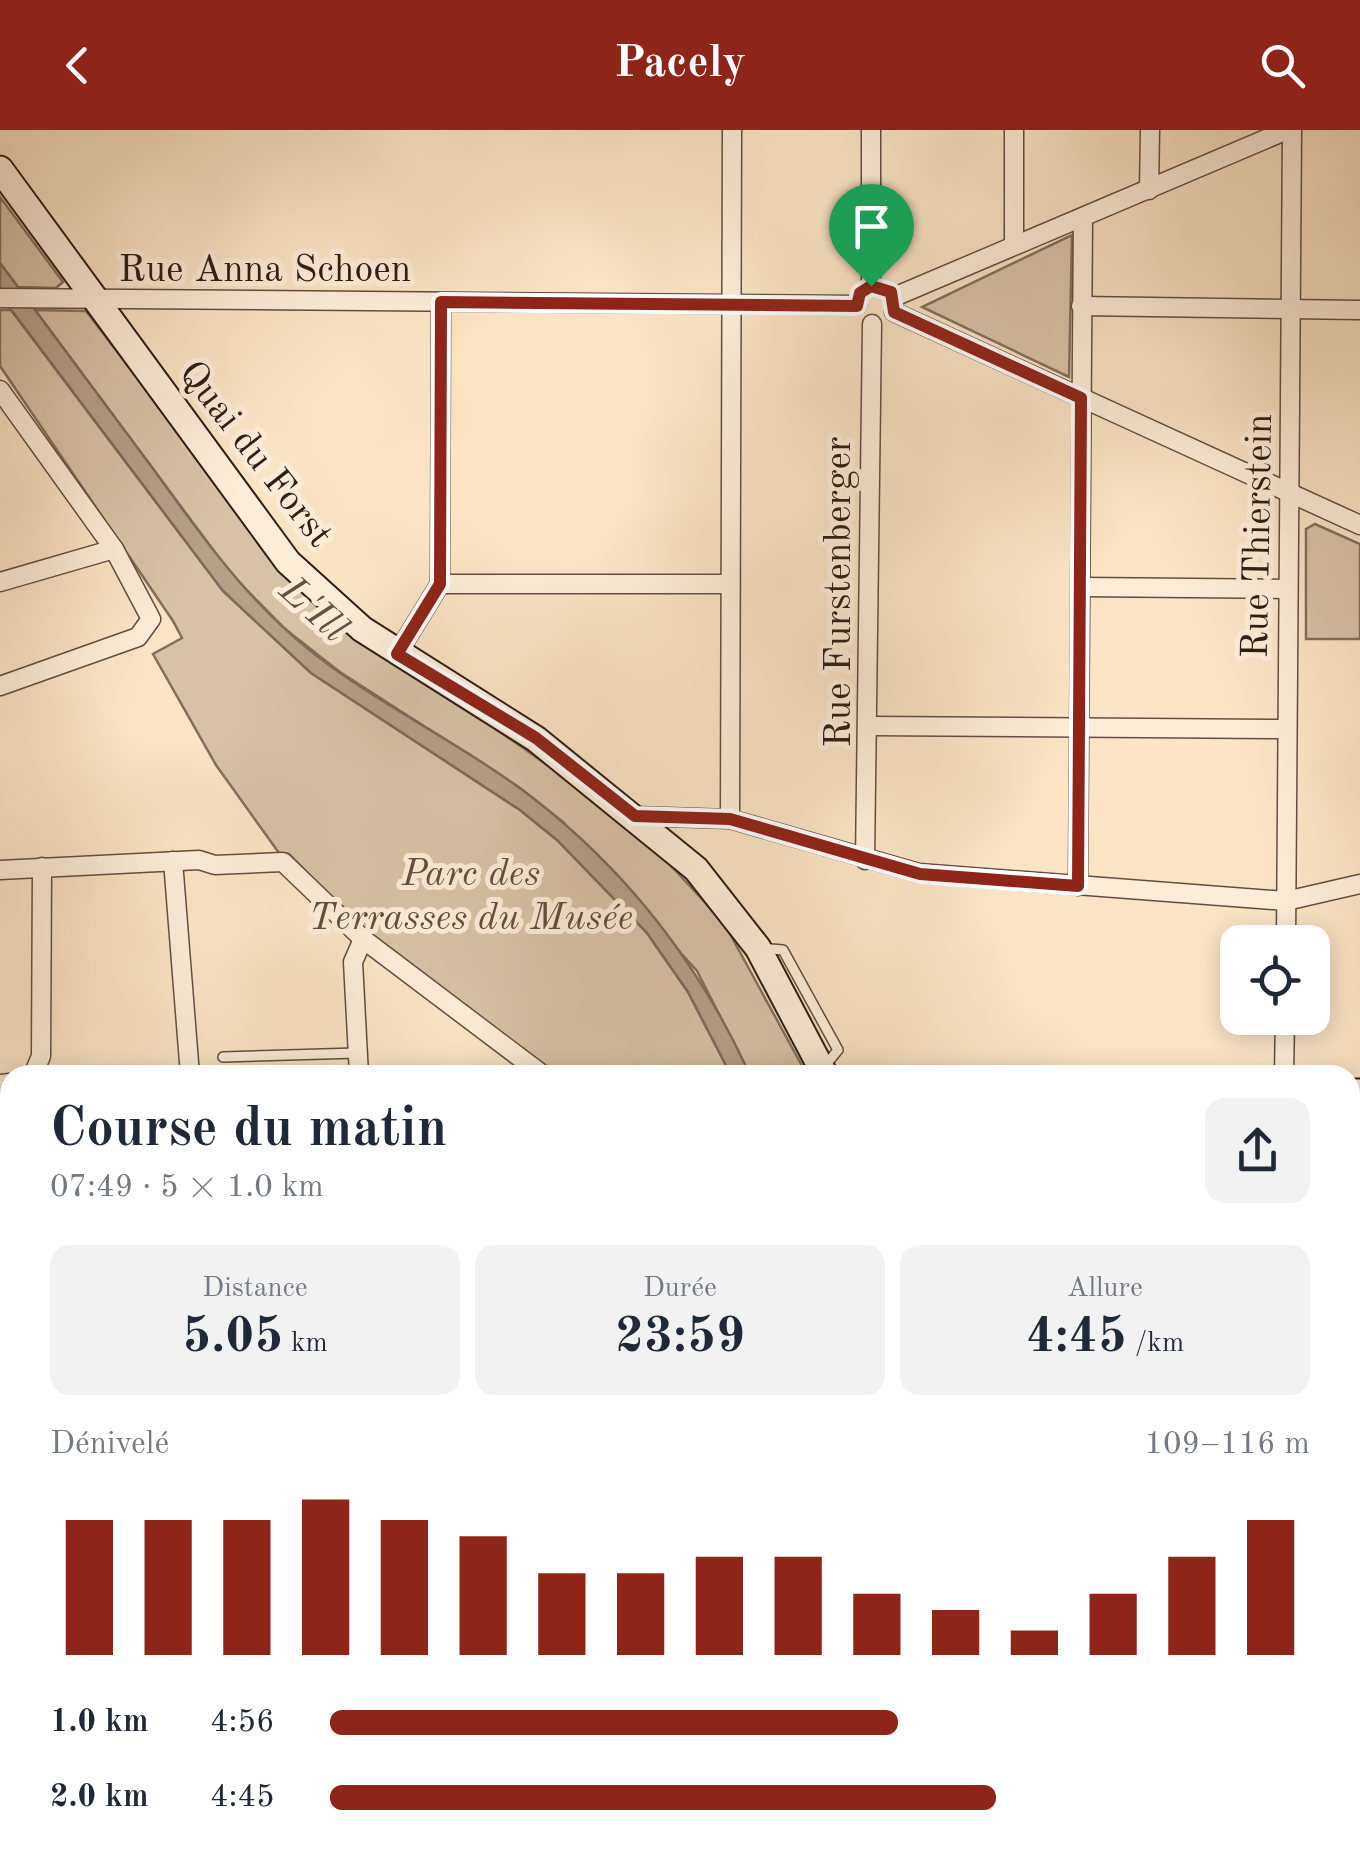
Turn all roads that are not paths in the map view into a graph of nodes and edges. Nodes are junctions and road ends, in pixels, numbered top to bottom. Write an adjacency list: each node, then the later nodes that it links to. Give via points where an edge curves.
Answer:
1 (732, 130): 15 (street)
2 (871, 130): 10 (street)
3 (1014, 130): 9 (street)
4 (1150, 130): 7 (street)
5 (1289, 130): 7 (street); 18 (street, Rue Thierstein)
6 (0, 169): 12 (street, Quai du Forst)
7 (1149, 190): 8 (street)
8 (1083, 218): 9 (street); 17 (street)
9 (1014, 246): 14 (street)
10 (871, 286): 14 (street, via 882,286); 16 (street)
11 (0, 298): 12 (street, Rue Anna Schoen)
12 (85, 299): 13 (street, Rue Anna Schoen); 31 (street, Quai du Forst, via 288,562)
13 (441, 302): 15 (street, Rue Anna Schoen); 27 (street)
14 (894, 304): 20 (street, via 883,323); 22 (street)
15 (729, 306): 16 (street, Rue Anna Schoen); 28 (street)
16 (857, 306): 20 (street)
17 (1081, 306): 18 (street); 22 (street)
18 (1291, 308): 19 (street); 23 (street, Rue Thierstein)
19 (1360, 310)
20 (872, 324): 33 (street, Rue Furstenberger)
21 (0, 390): 25 (street)
22 (1081, 398): 23 (street); 29 (street)
23 (1291, 494): 24 (street); 30 (street, Rue Thierstein)
24 (1360, 525)
25 (114, 549): 26 (street); 32 (street, via 151,623 138,636)
26 (0, 582)
27 (440, 584): 28 (street); 31 (street)
28 (729, 584): 38 (street)
29 (1081, 587): 30 (street); 34 (street)
30 (1288, 589): 35 (street, Rue Thierstein)
31 (397, 654): 36 (street, Quai du Forst, via 536,738)
32 (0, 686)
33 (870, 726): 34 (street); 40 (street, Rue Furstenberger)
34 (1079, 728): 35 (street); 45 (street)
35 (1286, 728): 46 (street, Rue Thierstein)
36 (635, 816): 37 (street); 39 (street, Quai du Forst)
37 (702, 818): 38 (street); 39 (street)
38 (730, 819): 40 (street)
39 (672, 848): 56 (street, Quai du Forst, via 718,893 758,948)
40 (865, 860): 45 (street, via 920,874)
41 (174, 862): 42 (street); 48 (street, via 283,862); 53 (street)
42 (42, 867): 43 (street); 52 (street)
43 (0, 870)
44 (1360, 884): 46 (street)
45 (1078, 886): 46 (street)
46 (1286, 901): 47 (street, Rue Thierstein)
47 (1286, 925)
48 (363, 938): 50 (street, via 353,962); 55 (street)
49 (1285, 1035): 57 (street)
50 (357, 1052): 51 (lane); 54 (street)
51 (223, 1057)
52 (38, 1065)
53 (189, 1065)
54 (358, 1065)
55 (530, 1065)
56 (820, 1065)
57 (1284, 1065)

